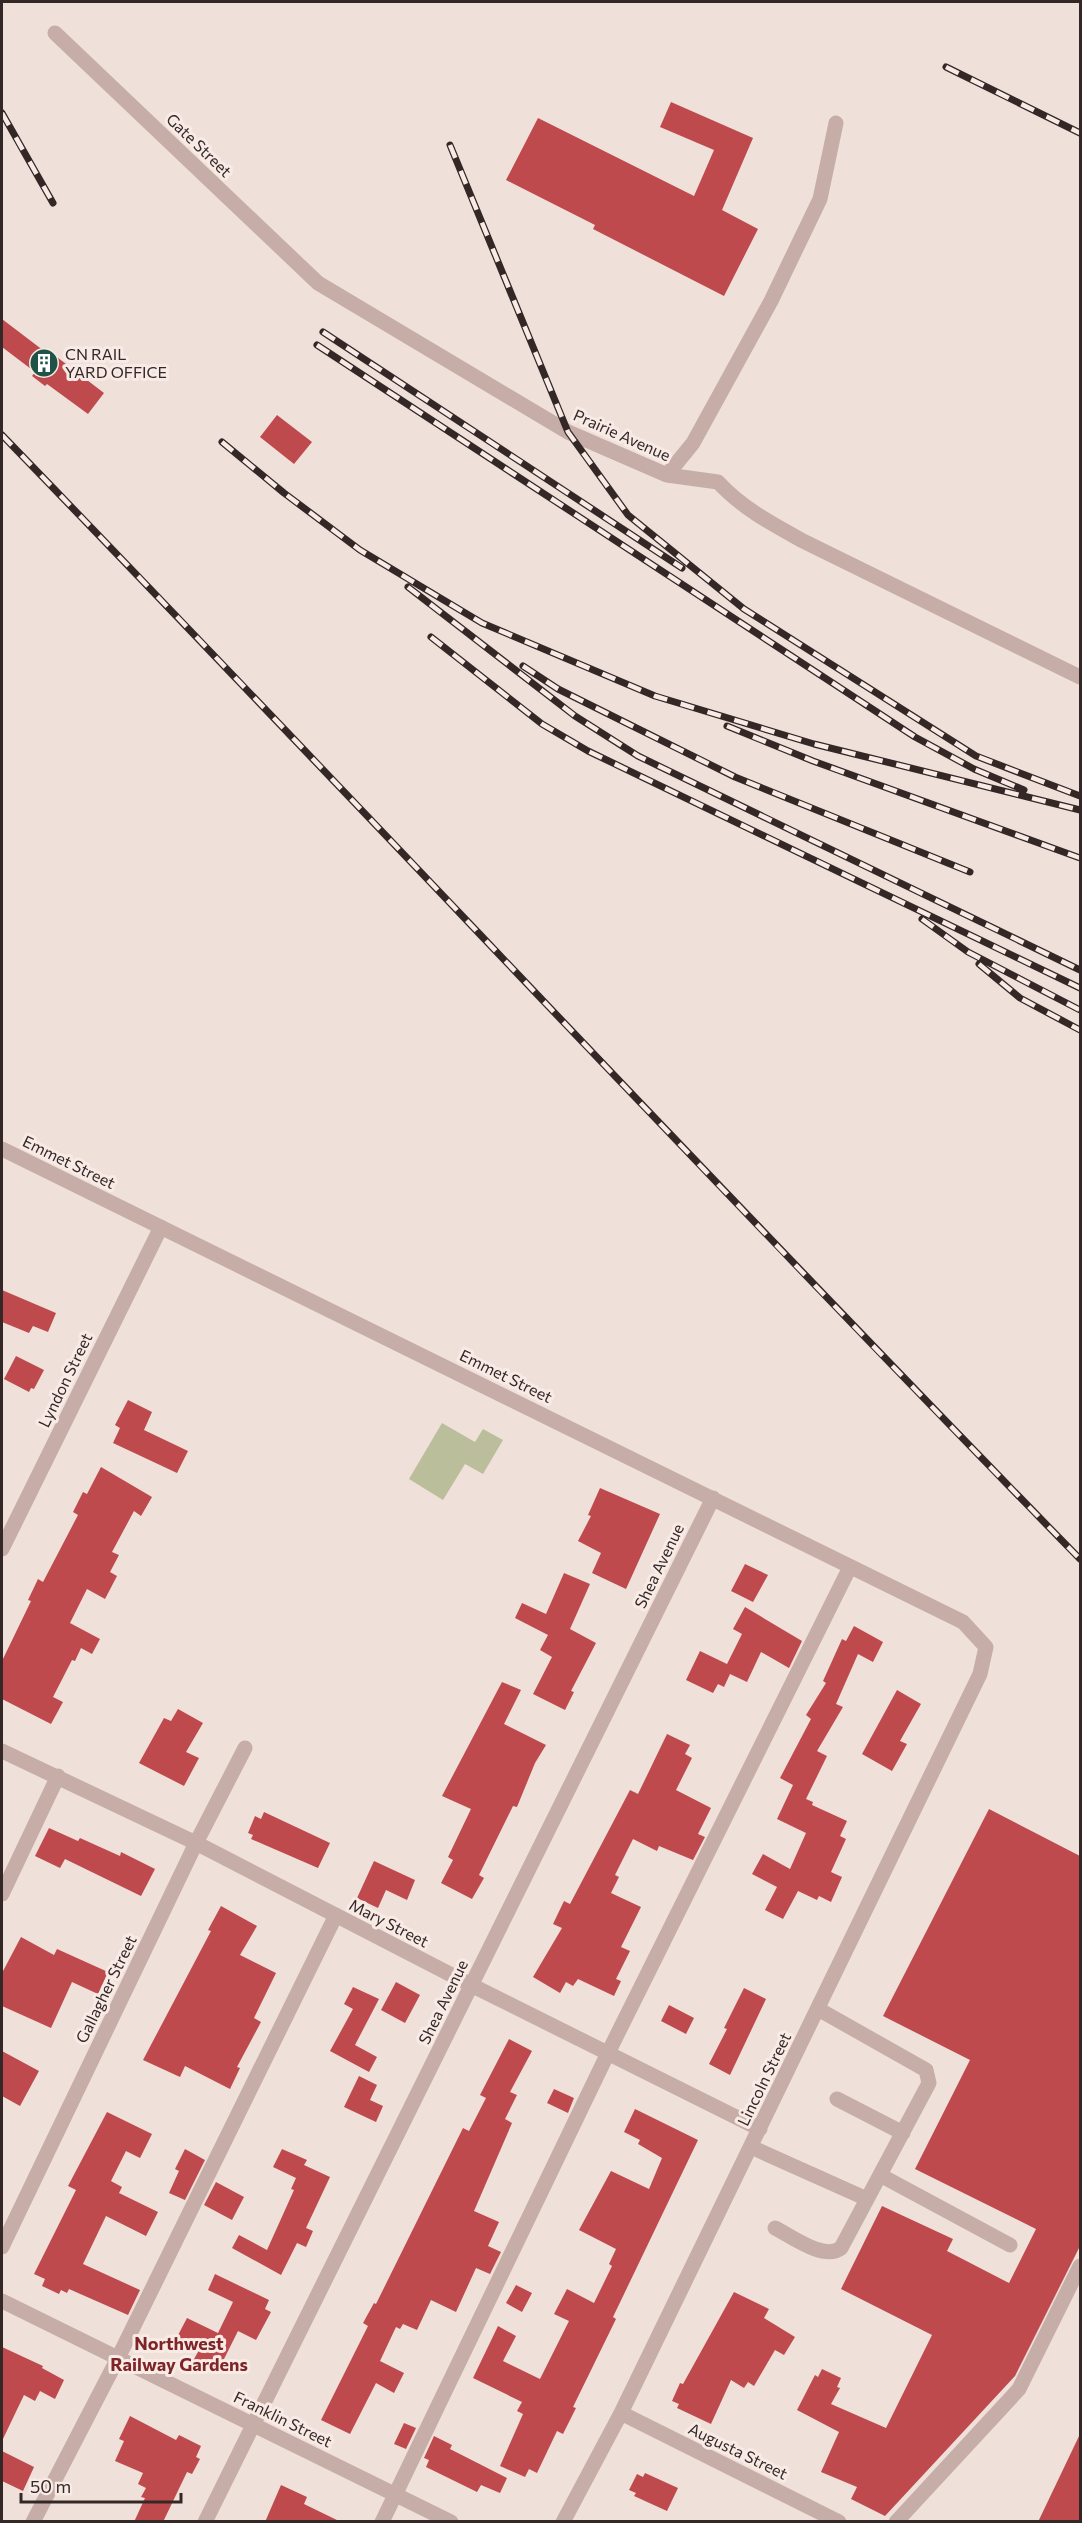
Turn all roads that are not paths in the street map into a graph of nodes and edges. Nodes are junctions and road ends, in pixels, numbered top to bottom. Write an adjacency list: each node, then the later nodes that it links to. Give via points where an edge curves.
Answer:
1 (55, 33): 3 (street, Gate Street)
2 (836, 123): 4 (street, via 820,199 771,300 693,443)
3 (318, 283): 4 (street, Prairie Avenue, via 568,432)
4 (667, 475): 5 (street, Prairie Avenue, via 718,482 760,517 803,541)
5 (1080, 677)
6 (2, 1149): 7 (street, Emmet Street)
7 (161, 1227): 8 (street, Emmet Street); 9 (street, Lyndon Street)
8 (713, 1498): 10 (street, Emmet Street); 18 (street, Shea Avenue)
9 (2, 1549)
10 (850, 1567): 11 (street, Emmet Street, via 963,1622); 20 (street)
11 (986, 1647): 19 (street, Lincoln Street, via 980,1674)
12 (245, 1748): 15 (street, Gallagher Street)
13 (2, 1750): 14 (street, Mary Street)
14 (58, 1776): 15 (street, Mary Street); 16 (street)
15 (196, 1843): 17 (street, Mary Street); 29 (street, Gallagher Street)
16 (2, 1894)
17 (336, 1915): 18 (street, Mary Street); 32 (street)
18 (471, 1985): 20 (street, Mary Street); 34 (street, Shea Avenue)
19 (818, 2009): 22 (street, Lincoln Street); 23 (street, via 926,2070 929,2083)
20 (608, 2053): 22 (street, Mary Street); 35 (street)
21 (837, 2098): 23 (street)
22 (760, 2129): 24 (street, Lincoln Street)
23 (903, 2133): 25 (street)
24 (751, 2147): 26 (street); 33 (street, Lincoln Street)
25 (880, 2175): 26 (street); 28 (street)
26 (867, 2199): 27 (street, via 837,2251 820,2251)
27 (775, 2228)
28 (1010, 2245)
29 (2, 2247)
30 (1080, 2266): 42 (street, via 1019,2389)
31 (2, 2301): 32 (street, Franklin Street)
32 (118, 2358): 34 (street, Franklin Street); 36 (street)
33 (621, 2413): 40 (street, Lincoln Street); 41 (street, Augusta Street)
34 (252, 2424): 35 (street, Franklin Street); 37 (street, Shea Avenue)
35 (395, 2494): 38 (street); 39 (street, Franklin Street)
36 (33, 2522)
37 (205, 2522)
38 (382, 2522)
39 (451, 2522)
40 (563, 2522)
41 (839, 2522)
42 (896, 2522)

